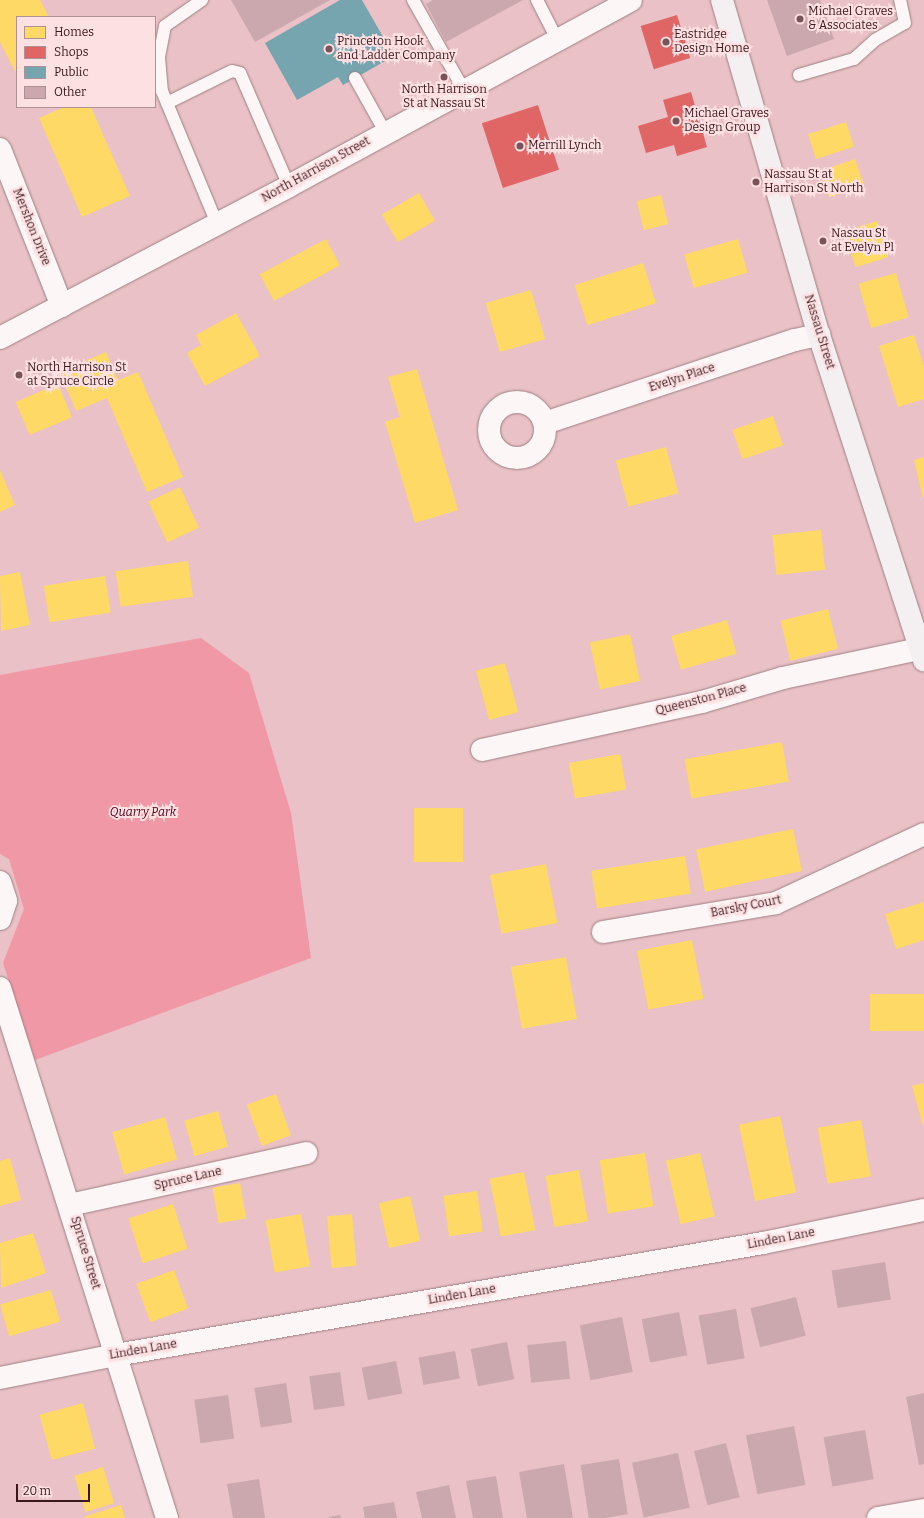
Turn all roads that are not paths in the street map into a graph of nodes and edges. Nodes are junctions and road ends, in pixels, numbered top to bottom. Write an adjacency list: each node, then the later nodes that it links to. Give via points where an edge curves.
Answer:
1 (202, 0): 11 (lane, via 165,26 159,58 162,91)
2 (413, 0): 10 (lane)
3 (537, 0): 7 (lane)
4 (631, 0): 7 (street, North Harrison Street)
5 (722, 0): 17 (main road, Nassau Street)
6 (900, 0): 8 (lane, via 905,23 875,40 854,59)
7 (557, 39): 10 (street, North Harrison Street)
8 (799, 75)
9 (355, 78): 12 (lane)
10 (464, 90): 12 (street, North Harrison Street)
11 (167, 103): 14 (lane, via 232,71 240,73); 15 (lane)
12 (385, 132): 14 (street, North Harrison Street)
13 (0, 149): 16 (street, Mershon Drive)
14 (289, 186): 15 (street, North Harrison Street)
15 (217, 224): 16 (street, North Harrison Street)
16 (62, 306): 18 (street, North Harrison Street)
17 (819, 335): 19 (street, Evelyn Place, via 795,340); 20 (main road, Nassau Street)
18 (0, 338)
19 (545, 423)
20 (922, 655): 21 (street, Queenston Place, via 782,678 702,702)
21 (482, 750)
22 (924, 834): 25 (street, Barsky Court, via 776,903)
23 (0, 882): 24 (street, via 6,901)
24 (0, 919)
25 (603, 932)
26 (0, 988): 28 (street, Spruce Street)
27 (306, 1153): 28 (street, Spruce Lane)
28 (70, 1205): 30 (street, Spruce Street)
29 (924, 1210): 30 (street, Linden Lane, via 755,1244)
30 (116, 1355): 31 (street, Linden Lane); 33 (street, Spruce Street)
31 (0, 1378)
32 (924, 1510): 34 (street)
33 (167, 1518)
34 (878, 1518)

